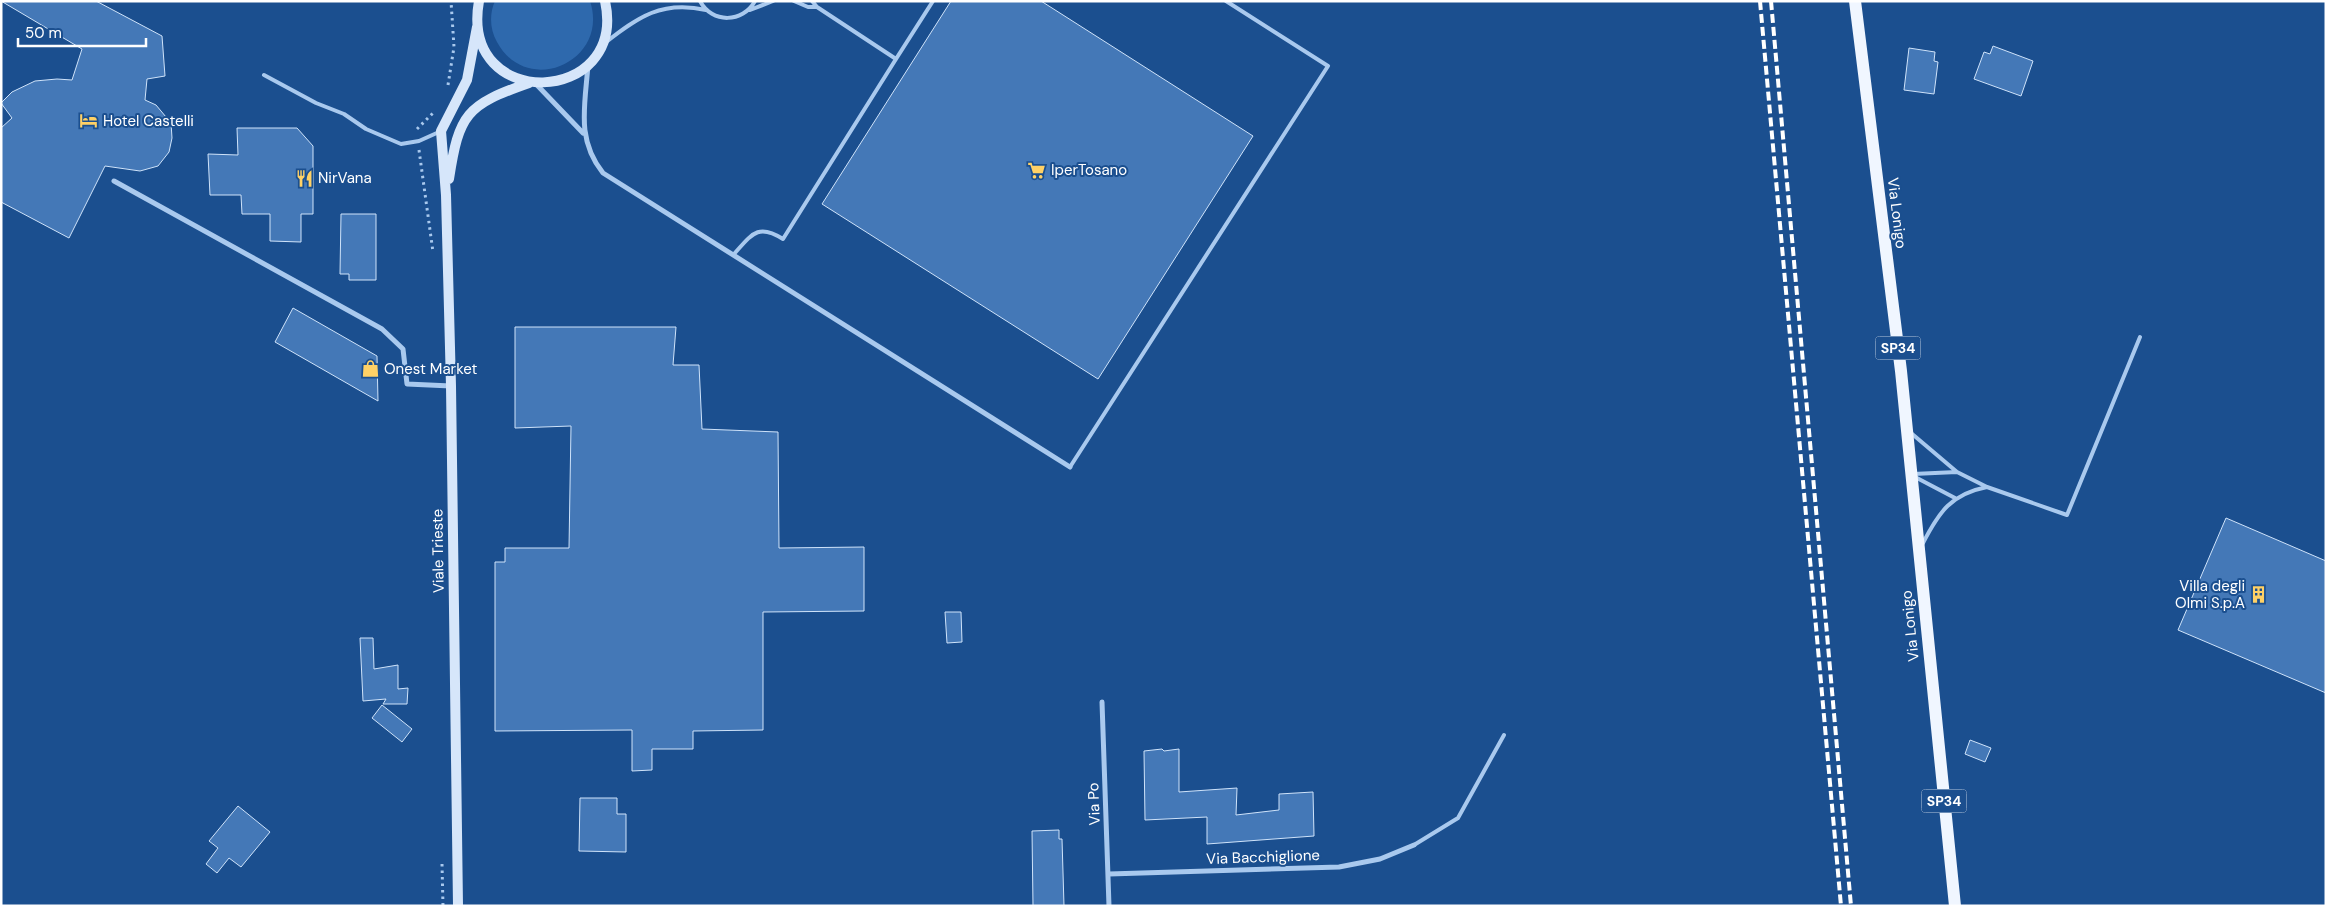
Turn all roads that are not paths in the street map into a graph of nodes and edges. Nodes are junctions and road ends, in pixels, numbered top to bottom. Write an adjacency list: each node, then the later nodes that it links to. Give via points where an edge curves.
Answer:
1 (473, 1): 15 (main road)
2 (479, 1): 15 (main road)
3 (605, 1): 16 (main road, Viale Trieste, via 607,23)
4 (700, 1): 13 (lane)
5 (755, 1): 14 (lane)
6 (773, 1): 14 (lane)
7 (794, 1): 12 (lane)
8 (812, 1): 12 (lane)
9 (933, 1): 17 (lane)
10 (1226, 1): 29 (lane, via 1328,66)
11 (1855, 1): 28 (main road, Via Lonigo / SP34)
12 (817, 7): 17 (lane)
13 (706, 10): 14 (lane, via 727,18); 16 (lane, via 690,5 655,9)
14 (748, 11)
15 (477, 21): 20 (main road, via 481,42 489,57 514,78); 21 (main road, via 467,80)
16 (601, 46): 18 (main road, Viale Trieste)
17 (896, 59): 25 (lane, via 783,239 768,230 762,231 748,239)
18 (588, 65): 20 (main road, Viale Trieste, via 565,80); 22 (street)
19 (264, 75): 21 (lane, via 401,144 419,141)
20 (532, 83): 22 (street); 24 (main road, Viale Trieste, via 497,94 473,110 462,124 455,140)
21 (441, 131): 24 (main road, Viale Trieste)
22 (583, 133): 25 (street, via 589,152 603,173)
23 (114, 181): 27 (street, via 382,329 403,349 407,384)
24 (446, 195): 27 (main road, Viale Trieste)
25 (734, 254): 29 (street)
26 (2140, 337): 32 (lane, via 2067,515)
27 (451, 386): 39 (main road, Viale Trieste)
28 (1907, 429): 30 (lane); 31 (main road, Via Lonigo / SP34)
29 (1070, 467)
30 (1957, 472): 31 (lane); 32 (lane)
31 (1911, 475): 33 (lane); 34 (main road, Via Lonigo / SP34)
32 (1987, 487): 33 (lane)
33 (1955, 498): 34 (lane, via 1938,516)
34 (1918, 552): 41 (main road, Via Lonigo / SP34)
35 (1102, 702): 38 (street, Via Po)
36 (1504, 735): 37 (lane, via 1458,818)
37 (1414, 845): 38 (street, Via Bacchiglione, via 1380,859 1339,867)
38 (1109, 874): 40 (street, Via Po)
39 (458, 906)
40 (1109, 906)
41 (1955, 906)

